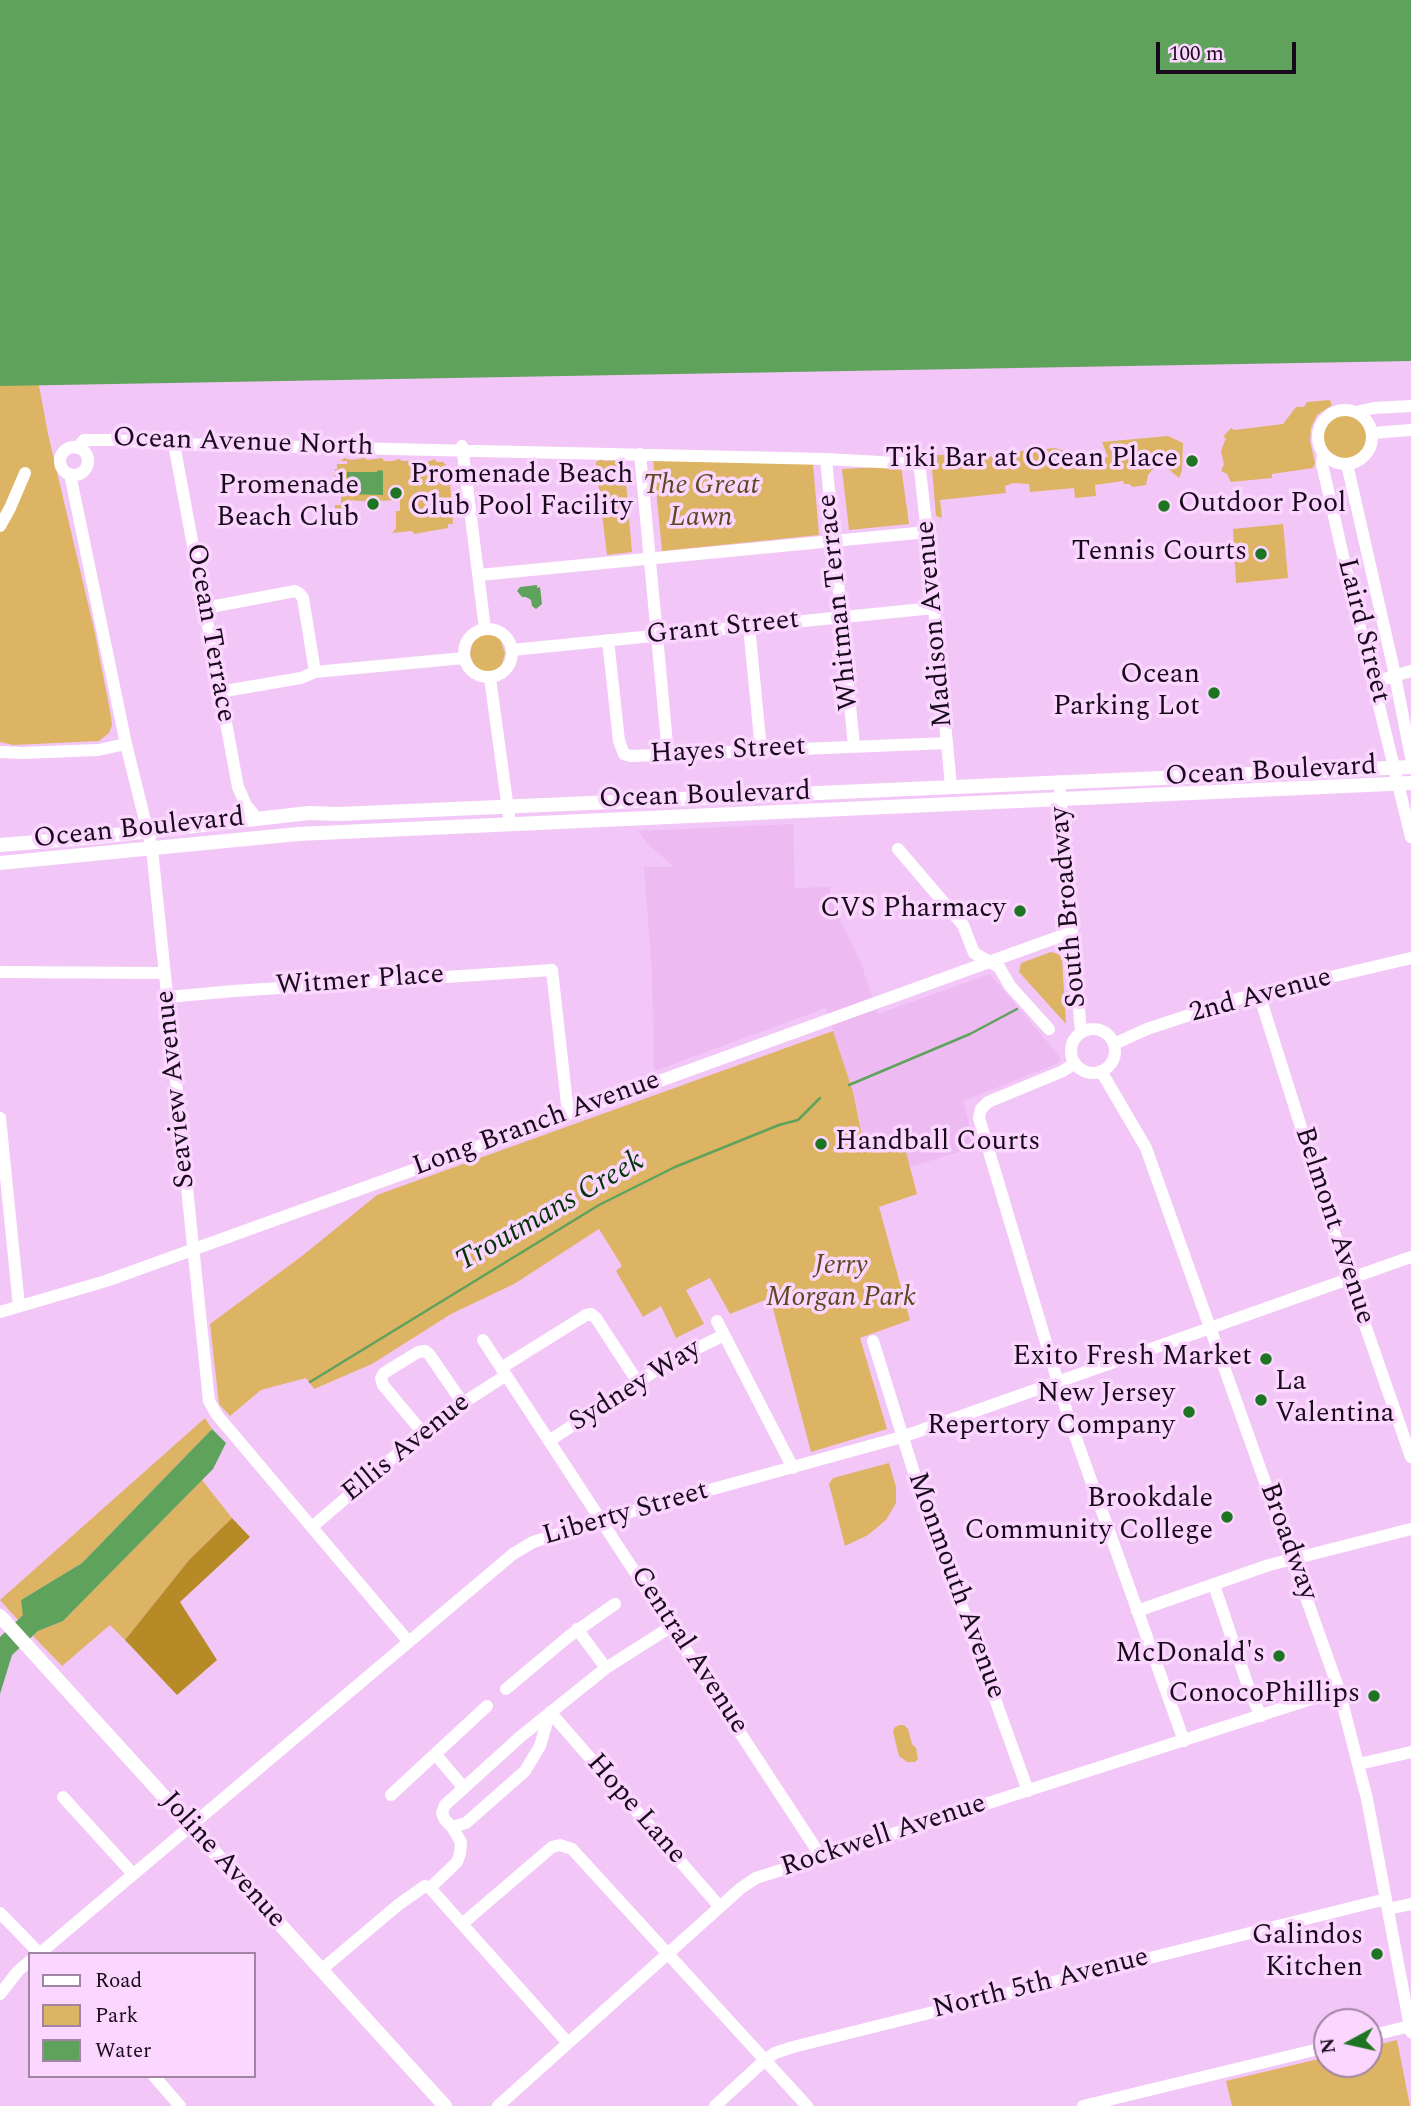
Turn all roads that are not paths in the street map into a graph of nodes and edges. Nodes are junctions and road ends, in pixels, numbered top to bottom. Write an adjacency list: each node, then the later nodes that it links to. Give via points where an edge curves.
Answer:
1 (1411, 406): 2 (street)
2 (1356, 412): 4 (street); 8 (street, via 1335,411 1324,419 1318,439)
3 (1411, 430): 4 (street)
4 (1372, 433): 12 (street, via 1368,450)
5 (174, 444): 6 (street, Ocean Avenue North, via 85,440); 7 (street, Ocean Avenue North); 20 (street, Ocean Terrace)
6 (78, 448): 14 (street, Ocean Avenue North, via 86,455 87,464 82,472); 14 (street, Ocean Avenue North, via 66,449 60,458 61,467)
7 (462, 448): 9 (street, Ocean Avenue North); 19 (street)
8 (1323, 453): 12 (street); 33 (street, Laird Street)
9 (640, 454): 10 (street, Ocean Avenue North); 18 (street)
10 (826, 458): 11 (street, Ocean Avenue North); 17 (street, Whitman Terrace)
11 (916, 464): 16 (street, Madison Avenue)
12 (1347, 464): 31 (street, Laird Street)
13 (25, 473): 15 (street)
14 (70, 474): 36 (street, Seaview Avenue)
15 (0, 526)
16 (927, 532): 17 (street); 21 (street, Madison Avenue)
17 (834, 541): 18 (street); 22 (street, Whitman Terrace)
18 (651, 559): 19 (street); 25 (street)
19 (479, 575): 24 (street)
20 (205, 608): 30 (street, via 299,593); 34 (street, Ocean Terrace)
21 (934, 608): 22 (street, Grant Street); 35 (street, Madison Avenue)
22 (841, 617): 23 (street, Grant Street); 37 (street, Whitman Terrace)
23 (749, 626): 25 (street, Grant Street); 38 (street)
24 (485, 629): 27 (street, via 503,634); 28 (street, via 471,635)
25 (657, 636): 26 (street, Grant Street); 40 (street)
26 (608, 640): 27 (street, Grant Street); 40 (street, Hayes Street, via 621,750 631,756)
27 (512, 650): 32 (street, via 504,672)
28 (464, 658): 30 (street); 32 (street, via 470,670)
29 (1411, 671): 31 (street)
30 (315, 673): 34 (street)
31 (1395, 676): 33 (street); 41 (street, Laird Street)
32 (490, 678): 48 (street)
33 (1374, 682): 43 (street, Laird Street)
34 (219, 692): 49 (street, Ocean Terrace, via 238,788)
35 (947, 743): 37 (street, Hayes Street); 46 (street, Madison Avenue)
36 (126, 744): 39 (street, via 98,750); 51 (street, Seaview Avenue)
37 (854, 746): 38 (street, Hayes Street)
38 (761, 750): 40 (street, Hayes Street)
39 (0, 752)
40 (668, 754)
41 (1411, 757)
42 (1411, 767): 43 (main road, Ocean Boulevard)
43 (1395, 768): 44 (main road, Ocean Boulevard); 45 (street, Laird Street)
44 (1059, 781): 46 (main road, Ocean Boulevard); 47 (street, South Broadway)
45 (1404, 783): 47 (main road, Ocean Boulevard); 52 (street, Laird Street)
46 (951, 786): 48 (main road, Ocean Boulevard)
47 (1061, 799): 50 (main road, Ocean Boulevard); 57 (street, South Broadway)
48 (509, 805): 49 (main road, Ocean Boulevard); 50 (street)
49 (256, 817): 51 (main road, Ocean Boulevard)
50 (510, 824): 54 (main road, Ocean Boulevard, via 298,834)
51 (149, 830): 53 (main road, Ocean Boulevard); 54 (street, Seaview Avenue)
52 (1411, 837)
53 (0, 845)
54 (152, 849): 56 (main road, Ocean Boulevard); 61 (street, Seaview Avenue)
55 (898, 849): 59 (street, via 963,925 974,953)
56 (0, 863)
57 (1072, 932): 59 (street, Long Branch Avenue); 65 (street, South Broadway)
58 (1411, 958): 62 (street, 2nd Avenue)
59 (989, 962): 64 (street, via 999,967); 69 (street, Long Branch Avenue)
60 (0, 972): 61 (street)
61 (166, 973): 63 (street, Seaview Avenue)
62 (1259, 994): 66 (street, 2nd Avenue); 73 (street, Belmont Avenue)
63 (168, 997): 69 (street, Witmer Place, via 552,970); 71 (street, Seaview Avenue)
64 (1049, 1028)
65 (1080, 1032): 66 (street, via 1100,1030); 67 (street, via 1072,1043)
66 (1114, 1044): 68 (street, via 1111,1063)
67 (1075, 1063): 68 (street, via 1089,1073); 83 (street, via 988,1102 979,1118)
68 (1101, 1072): 77 (street, Broadway, via 1146,1148)
69 (568, 1113): 71 (street, Long Branch Avenue)
70 (0, 1118): 74 (street)
71 (193, 1250): 74 (street, Long Branch Avenue); 91 (street, Seaview Avenue, via 209,1401)
72 (1411, 1257): 73 (street, Liberty Street)
73 (1349, 1279): 77 (street, Liberty Street); 88 (street, Belmont Avenue)
74 (19, 1306): 75 (street, Long Branch Avenue)
75 (0, 1312)
76 (717, 1321): 78 (street)
77 (1211, 1328): 83 (street, Liberty Street); 93 (street, Broadway)
78 (724, 1335): 82 (street, Sydney Way); 89 (street)
79 (483, 1340): 81 (street, Central Avenue)
80 (873, 1341): 86 (street, Monmouth Avenue)
81 (503, 1372): 82 (street, Ellis Avenue, via 591,1314); 84 (street, Ellis Avenue); 87 (street, Central Avenue)
82 (638, 1381): 87 (street, Sydney Way)
83 (1057, 1383): 86 (street, Liberty Street); 96 (street)
84 (462, 1402): 85 (street, Ellis Avenue); 85 (street, via 425,1351 384,1373 383,1385)
85 (423, 1433): 91 (street, Ellis Avenue)
86 (902, 1437): 89 (street, Liberty Street); 112 (street, Monmouth Avenue)
87 (549, 1441): 90 (street, Central Avenue)
88 (1411, 1457)
89 (793, 1468): 90 (street, Liberty Street)
90 (602, 1521): 98 (street, Central Avenue); 100 (street, Liberty Street, via 547,1536 520,1549)
91 (312, 1527): 100 (street, Seaview Avenue)
92 (1411, 1529): 93 (street)
93 (1293, 1559): 94 (street); 103 (street, Broadway)
94 (1214, 1584): 96 (street); 106 (street)
95 (615, 1604): 99 (street)
96 (1137, 1611): 107 (street)
97 (1, 1617): 115 (main road, Joline Avenue)
98 (672, 1626): 101 (street); 117 (street, Central Avenue)
99 (577, 1629): 101 (street); 102 (street)
100 (408, 1641): 115 (street, Liberty Street)
101 (606, 1668): 105 (street)
102 (506, 1689)
103 (1339, 1690): 106 (street, Rockwell Avenue); 110 (street, Broadway)
104 (487, 1706): 109 (street)
105 (551, 1713): 111 (street); 116 (street, via 526,1771 467,1823); 122 (street, Hope Lane)
106 (1261, 1716): 107 (street, Rockwell Avenue)
107 (1184, 1741): 112 (street, Rockwell Avenue)
108 (1411, 1752): 110 (street)
109 (435, 1754): 111 (street); 113 (street)
110 (1359, 1764): 120 (street, Broadway)
111 (464, 1788): 116 (street, via 442,1813)
112 (1028, 1791): 117 (street, Rockwell Avenue)
113 (391, 1795)
114 (63, 1797): 118 (street)
115 (192, 1825): 118 (street, Liberty Street); 129 (main road, Joline Avenue)
116 (452, 1827): 119 (street, via 461,1842 460,1854)
117 (822, 1858): 122 (street, Rockwell Avenue, via 756,1878)
118 (133, 1874): 126 (street, Liberty Street)
119 (430, 1888): 124 (street); 129 (street, via 419,1888)
120 (1387, 1904): 121 (street, North 5th Avenue); 131 (street, Broadway); 135 (street, North 5th Avenue, via 804,2044)
121 (1411, 1904)
122 (720, 1907): 127 (street, Rockwell Avenue)
123 (0, 1913): 125 (street)
124 (461, 1924): 127 (street, via 552,1847 568,1846); 133 (street)
125 (38, 1952)
126 (40, 1952)
127 (669, 1952): 133 (street, Rockwell Avenue); 135 (street)
128 (28, 1963): 130 (street)
129 (321, 1970): 138 (main road, Joline Avenue)
130 (0, 1994)
131 (1410, 2029): 132 (street)
132 (1383, 2034)
133 (568, 2043): 139 (street, Rockwell Avenue)
134 (1313, 2050): 142 (street)
135 (765, 2060): 140 (street, North 5th Avenue); 141 (street)
136 (156, 2078): 137 (street)
137 (180, 2106)
138 (445, 2106)
139 (498, 2106)
140 (715, 2106)
141 (807, 2106)
142 (1083, 2106)

